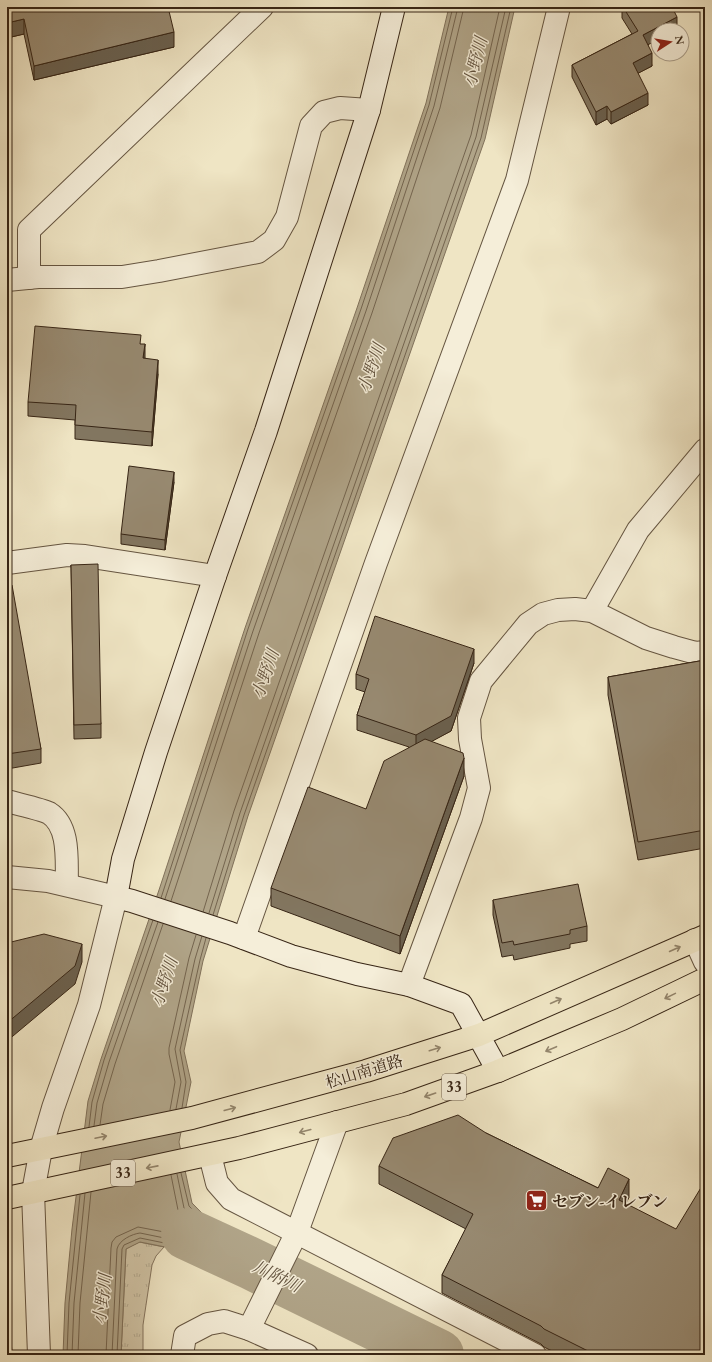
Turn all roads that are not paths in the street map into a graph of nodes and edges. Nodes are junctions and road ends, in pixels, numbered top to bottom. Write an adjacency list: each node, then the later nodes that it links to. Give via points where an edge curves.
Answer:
1 (262, 7): 5 (street, via 29,230)
2 (394, 7): 4 (street)
3 (559, 7): 16 (street, via 517,180)
4 (369, 110): 5 (street, via 340,108 324,112 311,126 287,218 274,240 258,252 122,277); 9 (street, via 266,431)
5 (29, 278): 6 (street)
6 (7, 280)
7 (705, 450): 10 (street, via 638,530)
8 (7, 563): 9 (street, via 67,555)
9 (215, 576): 15 (street, via 122,859)
10 (592, 611): 11 (street, via 646,638 696,653); 20 (street, via 558,610 543,614 528,624 482,681 469,718 479,788 471,818)
11 (705, 652)
12 (7, 801): 14 (street, via 48,813 59,822 65,840)
13 (7, 877): 14 (street, via 48,881)
14 (67, 886): 15 (street)
15 (124, 899): 16 (street); 24 (street)
16 (237, 935): 20 (street, via 291,956)
17 (700, 938): 18 (street); 21 (highway, 松山南道路, one-way to 17)
18 (705, 962)
19 (705, 979): 22 (highway, 33, one-way to 22, via 622,1019)
20 (409, 985): 21 (street, via 461,1004)
21 (479, 1035): 22 (street); 24 (highway, 松山南道路, one-way to 21, via 192,1118 366,1071)
22 (498, 1071): 23 (highway, 33, one-way to 23, via 406,1104)
23 (337, 1122): 26 (highway, 33, one-way to 26); 29 (street)
24 (41, 1149): 25 (highway, 松山南道路); 27 (street)
25 (7, 1156)
26 (200, 1157): 27 (highway, 33, one-way to 27); 29 (street, via 231,1199)
27 (33, 1192): 28 (highway, 33); 31 (street)
28 (7, 1198)
29 (296, 1234): 30 (street); 34 (street)
30 (253, 1320): 32 (street, via 208,1324 186,1336); 33 (street)
31 (38, 1355)
32 (182, 1355)
33 (308, 1355)
34 (535, 1355)

